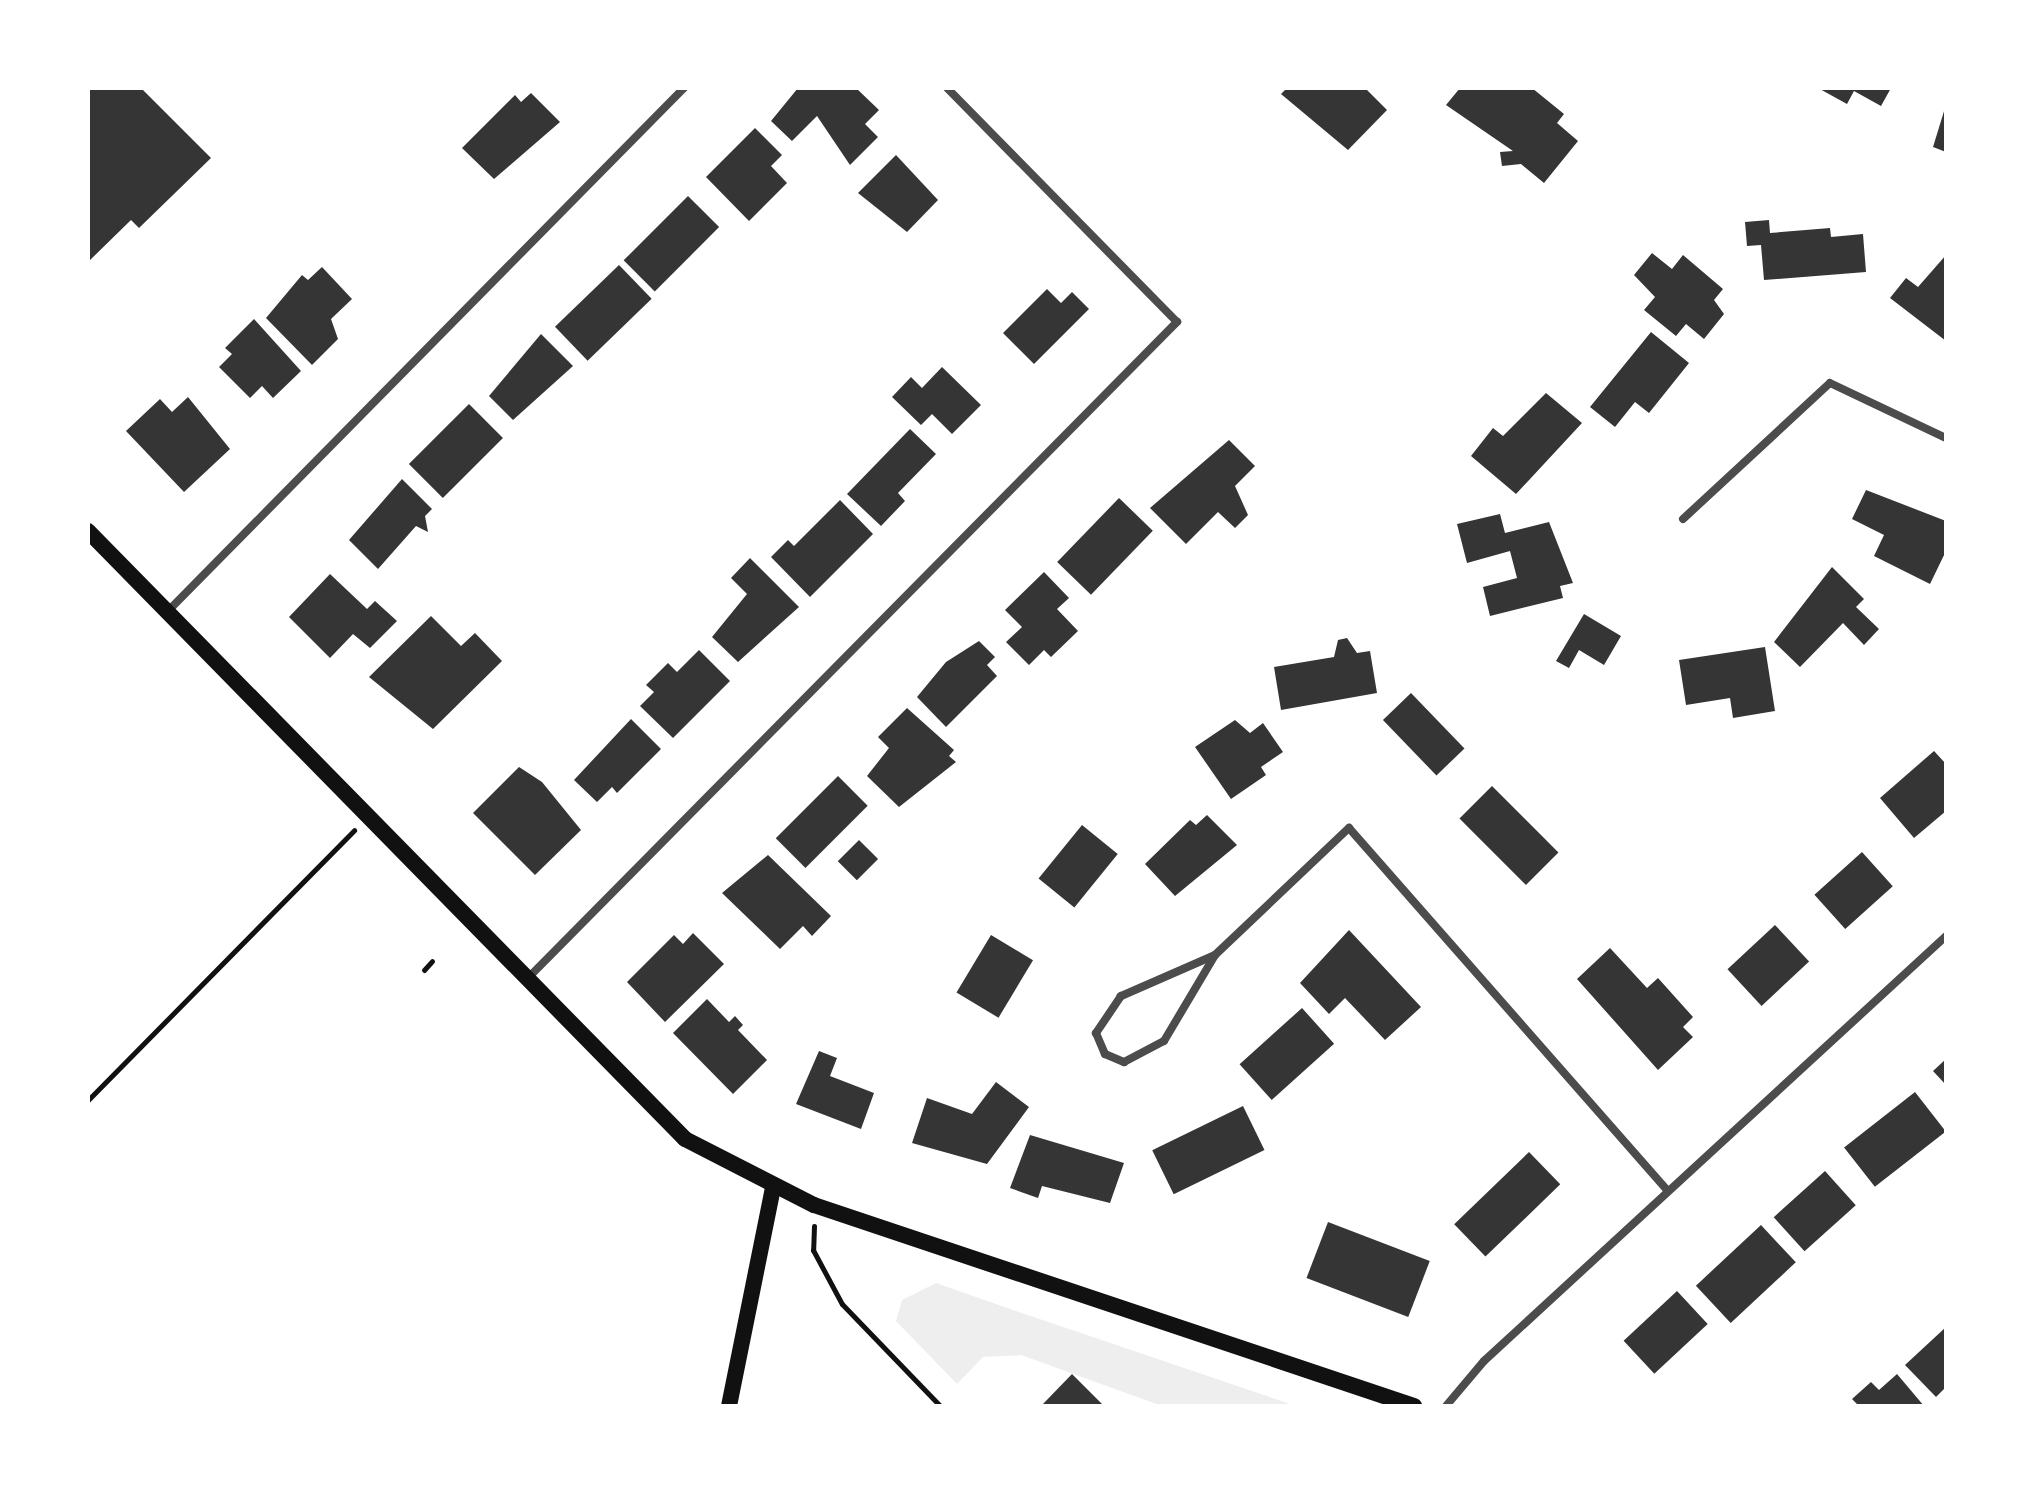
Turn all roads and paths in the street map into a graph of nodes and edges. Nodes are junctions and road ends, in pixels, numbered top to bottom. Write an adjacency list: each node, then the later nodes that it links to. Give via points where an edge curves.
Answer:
1 (684, 88): 6 (street)
2 (947, 88): 12 (street, via 1177,322)
3 (1946, 438): 4 (street, via 1830,383)
4 (1683, 519)
5 (88, 531): 6 (main road)
6 (168, 611): 7 (main road)
7 (367, 817): 12 (main road); 13 (path)
8 (1946, 936): 15 (street)
9 (1215, 955): 9 (street, via 1121,996 1096,1033 1105,1054 1124,1062 1164,1041); 15 (street, via 1349,828)
10 (432, 961): 11 (path)
11 (424, 970)
12 (526, 980): 14 (main road, via 685,1139)
13 (88, 1100)
14 (773, 1188): 16 (main road); 17 (main road)
15 (1667, 1190): 20 (street, via 1484,1361)
16 (814, 1205): 18 (path, via 813,1250 842,1304); 19 (main road)
17 (729, 1406)
18 (940, 1406)
19 (1414, 1406)
20 (1446, 1406)

